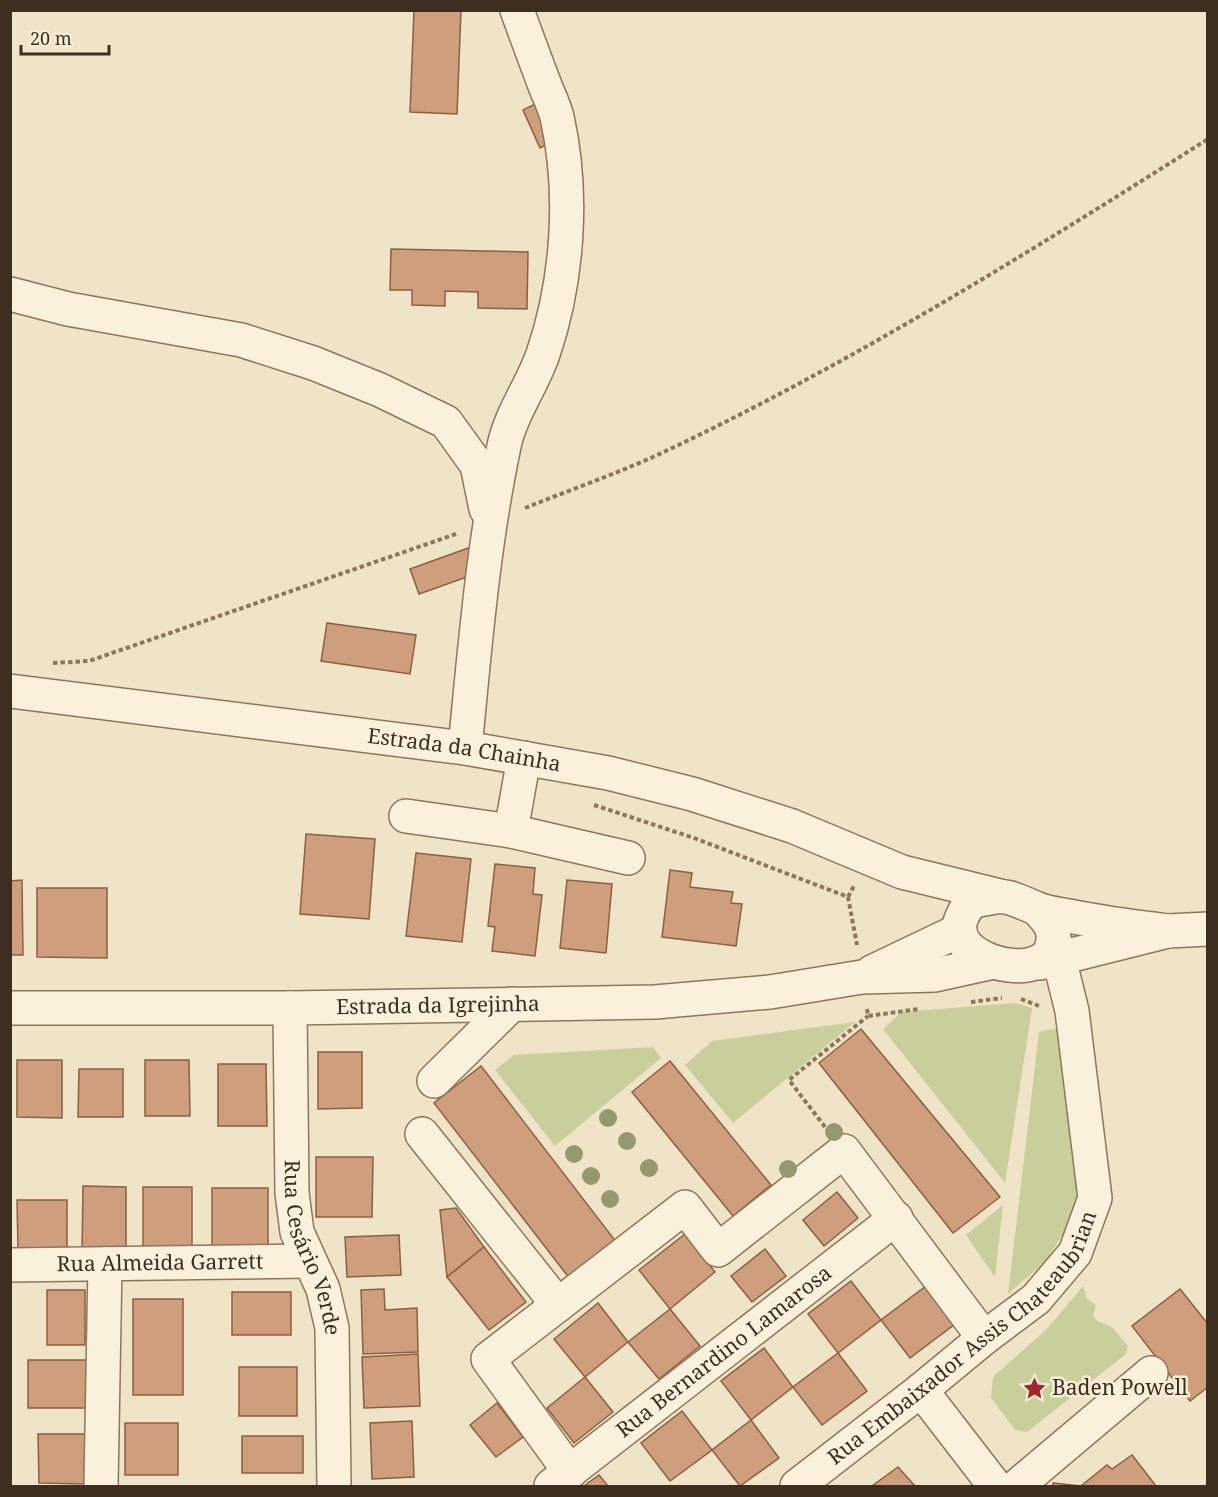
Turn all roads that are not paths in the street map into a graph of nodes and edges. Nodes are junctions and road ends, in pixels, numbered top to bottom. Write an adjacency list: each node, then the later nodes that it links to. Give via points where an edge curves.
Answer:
1 (517, 10): 3 (street, via 556,116 564,171 566,230 559,298 542,356 505,443)
2 (10, 294): 3 (street, via 68,309 241,340 380,390 446,422 477,465)
3 (489, 522): 5 (street)
4 (10, 691): 5 (street, Estrada da Chainha)
5 (465, 747): 6 (street, Estrada da Chainha)
6 (524, 758): 8 (street); 10 (street, Estrada da Chainha, via 692,794 792,826)
7 (406, 816): 8 (street)
8 (511, 831): 9 (street)
9 (628, 858)
10 (902, 872): 11 (street); 13 (street, via 939,897)
11 (999, 896): 12 (street, via 1020,900); 13 (street, via 972,902 964,911)
12 (1038, 910): 15 (street); 16 (street, via 1052,924)
13 (960, 926): 17 (street, via 974,952); 18 (street)
14 (1208, 929): 15 (street)
15 (1168, 931): 16 (street)
16 (1049, 953): 17 (street, via 1023,967); 29 (street, Rua Embaixador Assis Chateaubrian, via 1072,1011 1095,1198 1075,1253 1036,1299)
17 (994, 962): 18 (street, via 935,975)
18 (862, 976): 19 (street, Estrada da Igrejinha, via 770,992 655,1002)
19 (512, 1004): 21 (street, Estrada da Igrejinha); 22 (street)
20 (10, 1008): 21 (street, Estrada da Igrejinha)
21 (290, 1008): 25 (street, Rua Cesário Verde, via 292,1193 297,1232)
22 (434, 1081)
23 (422, 1134): 28 (street)
24 (896, 1218): 28 (street, via 844,1151 718,1250 685,1207); 29 (street); 32 (street, Rua Bernardino Lamarosa)
25 (309, 1261): 26 (street, Rua Almeida Garrett); 34 (street, Rua Cesário Verde, via 323,1289 332,1328)
26 (105, 1264): 27 (street, Rua Almeida Garrett); 33 (street)
27 (10, 1265)
28 (558, 1305): 32 (street, via 488,1359)
29 (984, 1338): 31 (street, Rua Embaixador Assis Chateaubrian)
30 (1151, 1373): 37 (street)
31 (921, 1390): 35 (street, Rua Embaixador Assis Chateaubrian); 36 (street)
32 (561, 1479)
33 (101, 1486)
34 (334, 1486)
35 (797, 1486)
36 (995, 1486)
37 (1017, 1486)

